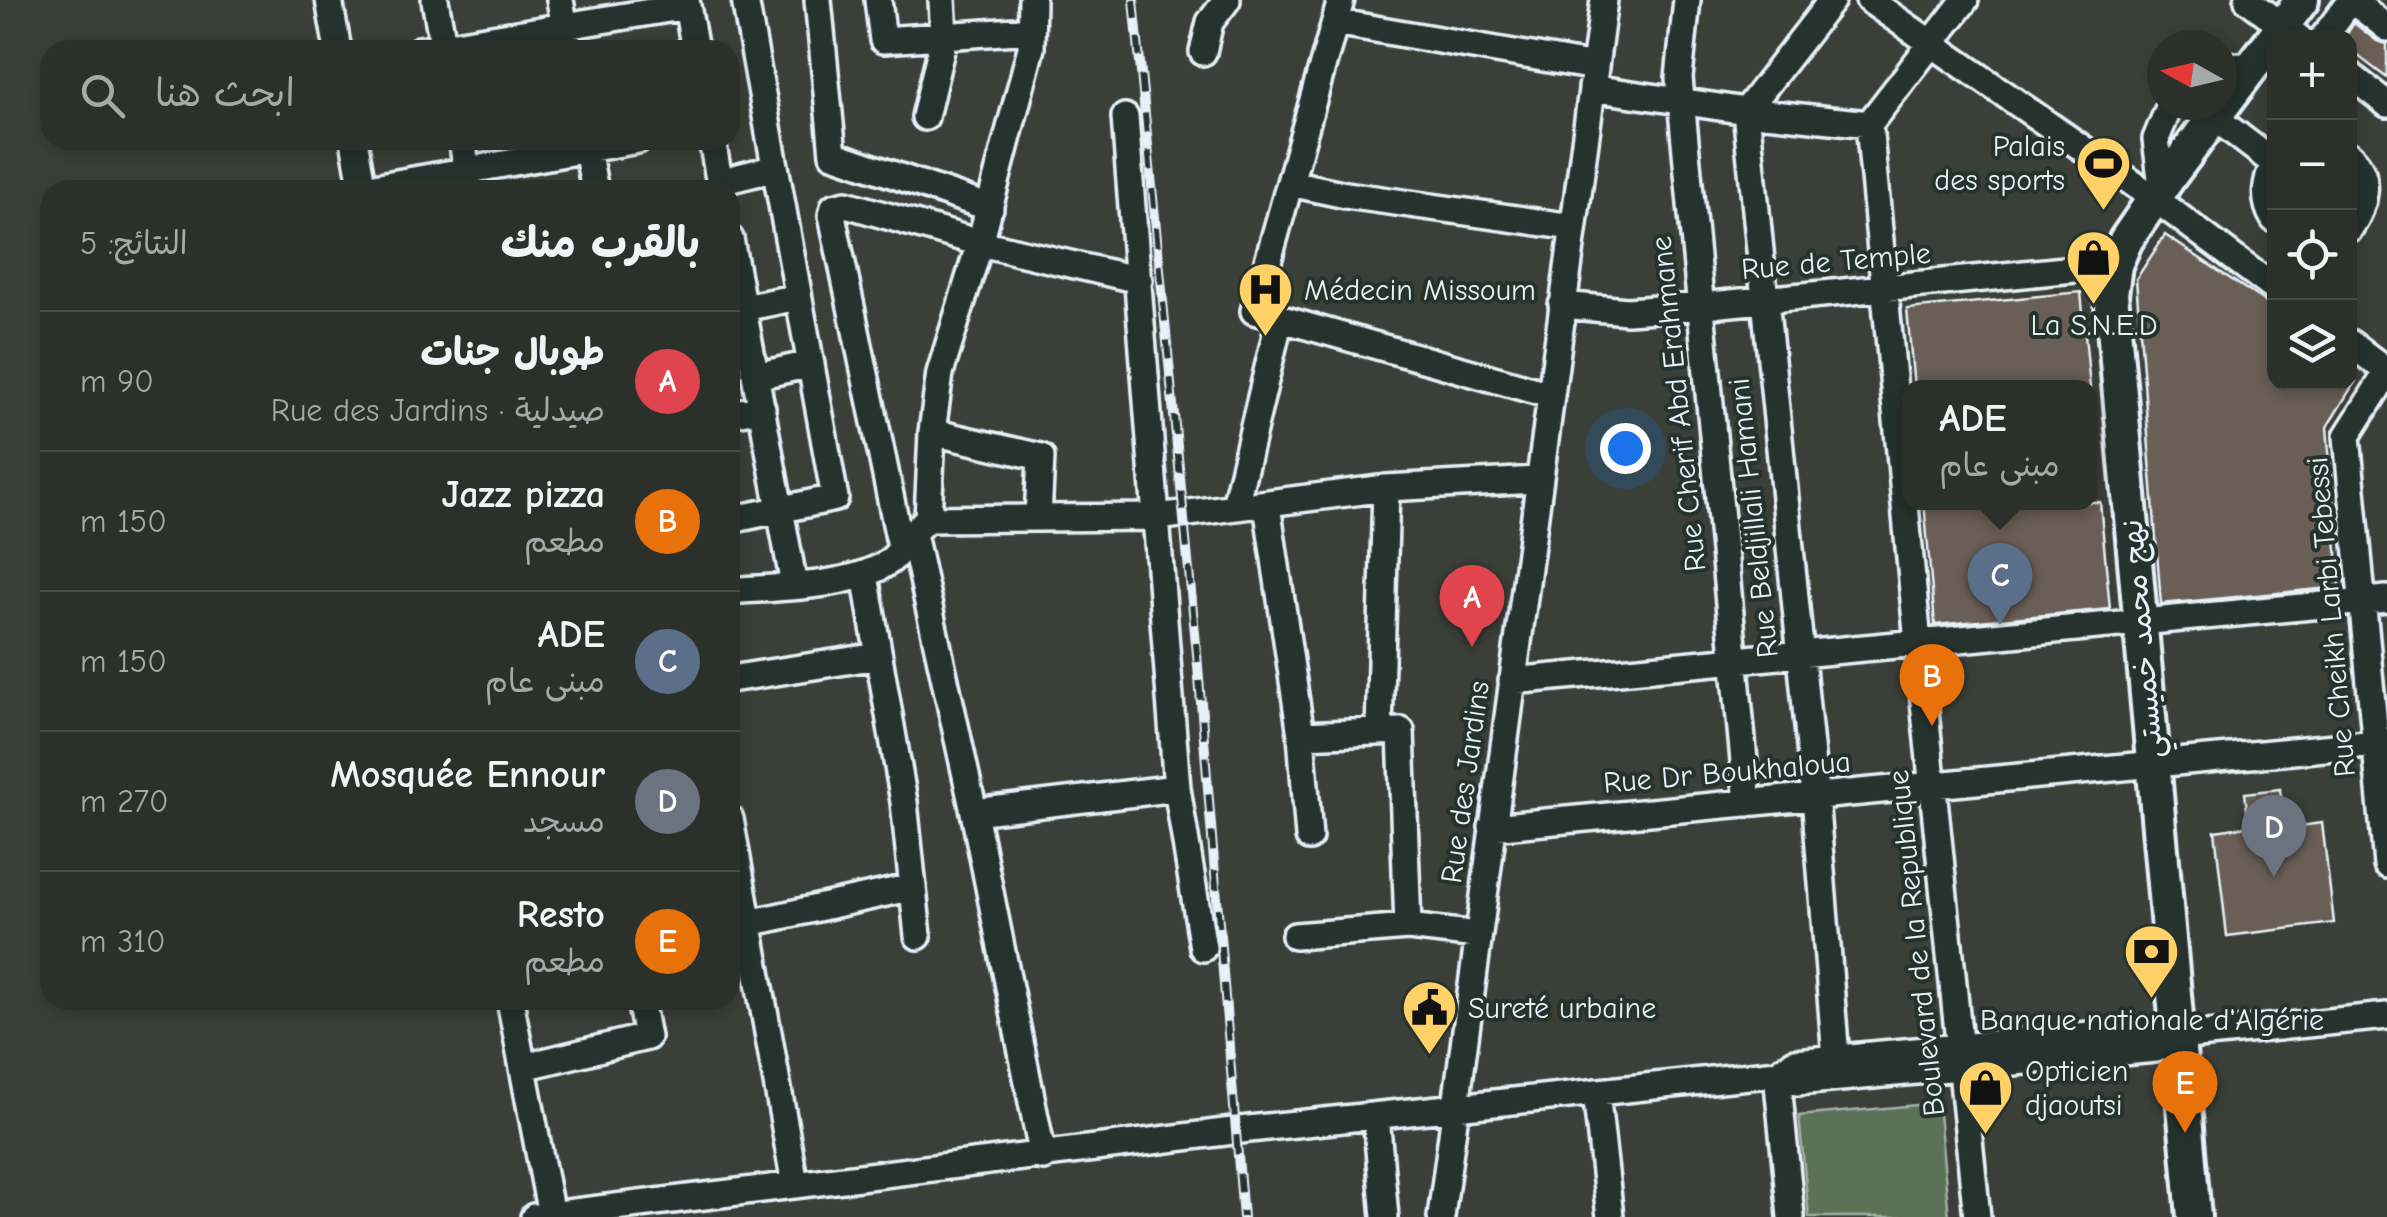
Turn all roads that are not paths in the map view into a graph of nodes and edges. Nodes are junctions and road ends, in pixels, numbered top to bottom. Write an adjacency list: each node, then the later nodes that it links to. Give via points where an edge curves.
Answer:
1 (329, 0): 25 (street)
2 (435, 0): 26 (street)
3 (560, 0): 24 (street)
4 (746, 0): 49 (street)
5 (818, 0): 59 (street, via 832,154)
6 (878, 0): 23 (street, via 883,40)
7 (942, 0): 23 (street)
8 (1032, 0): 21 (street)
9 (1227, 0): 29 (street, via 1210,22)
10 (1604, 0): 31 (street, Rue des Jardins)
11 (1687, 0): 33 (street, Rue Cherif Abd Erahmane)
12 (1832, 0): 35 (street)
13 (1869, 0): 28 (street)
14 (1965, 0): 28 (street)
15 (2248, 0): 19 (street)
16 (2351, 0): 20 (street); 22 (street)
17 (687, 3): 24 (street); 27 (street)
18 (1338, 11): 31 (street); 56 (street)
19 (2295, 21): 30 (main road, نهج محمد خميستي)
20 (2387, 28)
21 (1032, 30): 23 (street); 59 (street)
22 (2328, 30)
23 (944, 37): 36 (street)
24 (567, 38)
25 (336, 40)
26 (436, 40)
27 (694, 40)
28 (1932, 42): 41 (street); 58 (street)
29 (1203, 52)
30 (2237, 66)
31 (1594, 78): 33 (street); 61 (street, Rue des Jardins)
32 (2357, 80): 34 (street)
33 (1681, 101): 35 (street); 71 (street, Rue Cherif Abd Erahmane)
34 (2387, 104)
35 (1746, 112): 41 (street); 69 (street, Rue Beldjillali Hamani)
36 (925, 117)
37 (1126, 117): 64 (street)
38 (2164, 120): 58 (street, via 2156,139)
39 (2212, 120): 58 (main road, نهج محمد خميستي)
40 (2217, 120): 47 (street)
41 (1869, 124): 66 (street, Boulevard de la Republique)
42 (356, 150): 50 (street)
43 (464, 150): 51 (street)
44 (570, 150): 52 (street)
45 (587, 150): 53 (street)
46 (714, 150): 54 (street)
47 (2267, 157)
48 (2357, 162): 57 (street)
49 (775, 168): 55 (street); 67 (street)
50 (361, 180)
51 (469, 180)
52 (472, 180)
53 (593, 180)
54 (719, 180)
55 (738, 180)
56 (1290, 183): 61 (street); 73 (street)
57 (2376, 187): 60 (street)
58 (2158, 192): 63 (main road, نهج محمد خميستي); 65 (street)
59 (990, 208): 62 (street)
60 (2357, 217)
61 (1573, 227): 70 (street, Rue des Jardins)
62 (980, 243): 64 (street); 82 (street, via 940,373); 93 (street, via 846,204 832,214)
63 (2115, 266): 66 (street, Rue de Temple); 98 (main road, نهج محمد خميستي)
64 (1139, 280): 90 (street)
65 (2267, 282)
66 (1885, 290): 69 (street, Rue de Temple); 83 (street, Boulevard de la Republique)
67 (798, 297): 72 (street); 76 (street)
68 (740, 299): 72 (street)
69 (1765, 301): 71 (street, Rue de Temple); 100 (street, Rue Beldjillali Hamani)
70 (1562, 305): 71 (street, Rue de Temple, via 1627,311); 79 (street, Rue des Jardins)
71 (1702, 306): 102 (street, Rue Cherif Abd Erahmane)
72 (743, 308): 75 (street)
73 (1267, 314): 79 (street); 87 (street)
74 (2357, 348): 77 (street)
75 (740, 351): 78 (street)
76 (811, 364): 78 (street); 88 (street, via 835,498)
77 (2387, 372): 97 (street, Rue Cheikh Larbi Tebessi, via 2346,436)
78 (756, 376): 80 (street)
79 (1550, 395): 84 (street, Rue des Jardins)
80 (762, 408): 81 (street); 88 (street)
81 (740, 412)
82 (932, 432): 92 (street, via 1041,458); 93 (street)
83 (1902, 472)
84 (1538, 480): 85 (street); 104 (street, Rue des Jardins)
85 (1386, 488): 86 (street); 105 (street)
86 (1267, 504): 87 (street); 106 (street)
87 (1235, 506): 90 (street)
88 (781, 510): 91 (street); 95 (street)
89 (1906, 510): 99 (street, Boulevard de la Republique)
90 (1157, 517): 92 (street); 110 (street)
91 (740, 518)
92 (1038, 518): 93 (street)
93 (914, 534): 94 (street, via 891,560); 113 (street)
94 (865, 575): 95 (street); 101 (street)
95 (794, 585): 96 (street)
96 (740, 590)
97 (2375, 600): 98 (street); 107 (street, Rue Cheikh Larbi Tebessi)
98 (2140, 622): 99 (street); 108 (main road, نهج محمد خميستي)
99 (1918, 643): 100 (street); 109 (street, Boulevard de la Republique)
100 (1799, 654): 102 (street); 111 (street, Rue Beldjillali Hamani)
101 (878, 656): 103 (street); 117 (street)
102 (1736, 660): 104 (street); 112 (street, Rue Cherif Abd Erahmane)
103 (740, 677)
104 (1512, 680): 114 (street, Rue des Jardins)
105 (1379, 732): 106 (street); 120 (street, via 1401,731)
106 (1301, 735): 115 (street)
107 (2382, 742): 108 (street, Rue Dr Boukhaloua); 116 (street, Rue Cheikh Larbi Tebessi)
108 (2154, 764): 109 (street, Rue Dr Boukhaloua); 128 (main road, نهج محمد خميستي)
109 (1932, 785): 111 (street, Rue Dr Boukhaloua); 129 (street, Boulevard de la Republique)
110 (1177, 788): 113 (street); 124 (street)
111 (1815, 796): 112 (street, Rue Dr Boukhaloua); 130 (street, Rue Beldjillali Hamani)
112 (1748, 802): 114 (street, Rue Dr Boukhaloua)
113 (974, 812): 136 (street)
114 (1492, 827): 121 (street, Rue des Jardins)
115 (1309, 837)
116 (2387, 865)
117 (913, 887): 119 (street); 122 (street)
118 (740, 903): 119 (street)
119 (749, 923): 137 (street)
120 (1408, 927): 121 (street); 123 (street)
121 (1477, 935): 134 (street, Rue des Jardins)
122 (918, 936)
123 (1295, 936)
124 (1202, 948)
125 (512, 1010): 131 (street)
126 (642, 1010): 131 (street, via 647,1037)
127 (2387, 1016): 128 (street)
128 (2178, 1037): 129 (street, via 2154,1029); 144 (main road, نهج محمد خميستي)
129 (1960, 1057): 130 (street); 132 (street, via 1797,1082); 143 (street, Boulevard de la Republique)
130 (1836, 1058): 132 (street, via 1795,1062)
131 (523, 1067): 138 (street)
132 (1777, 1073): 133 (street); 142 (street)
133 (1596, 1092): 134 (street); 141 (street)
134 (1454, 1107): 135 (street); 140 (street, Rue des Jardins)
135 (1376, 1116): 136 (street); 139 (street)
136 (1043, 1157): 137 (street)
137 (795, 1184): 138 (street)
138 (542, 1216)
139 (1385, 1217)
140 (1441, 1217)
141 (1610, 1217)
142 (1792, 1217)
143 (1978, 1217)
144 (2194, 1217)

